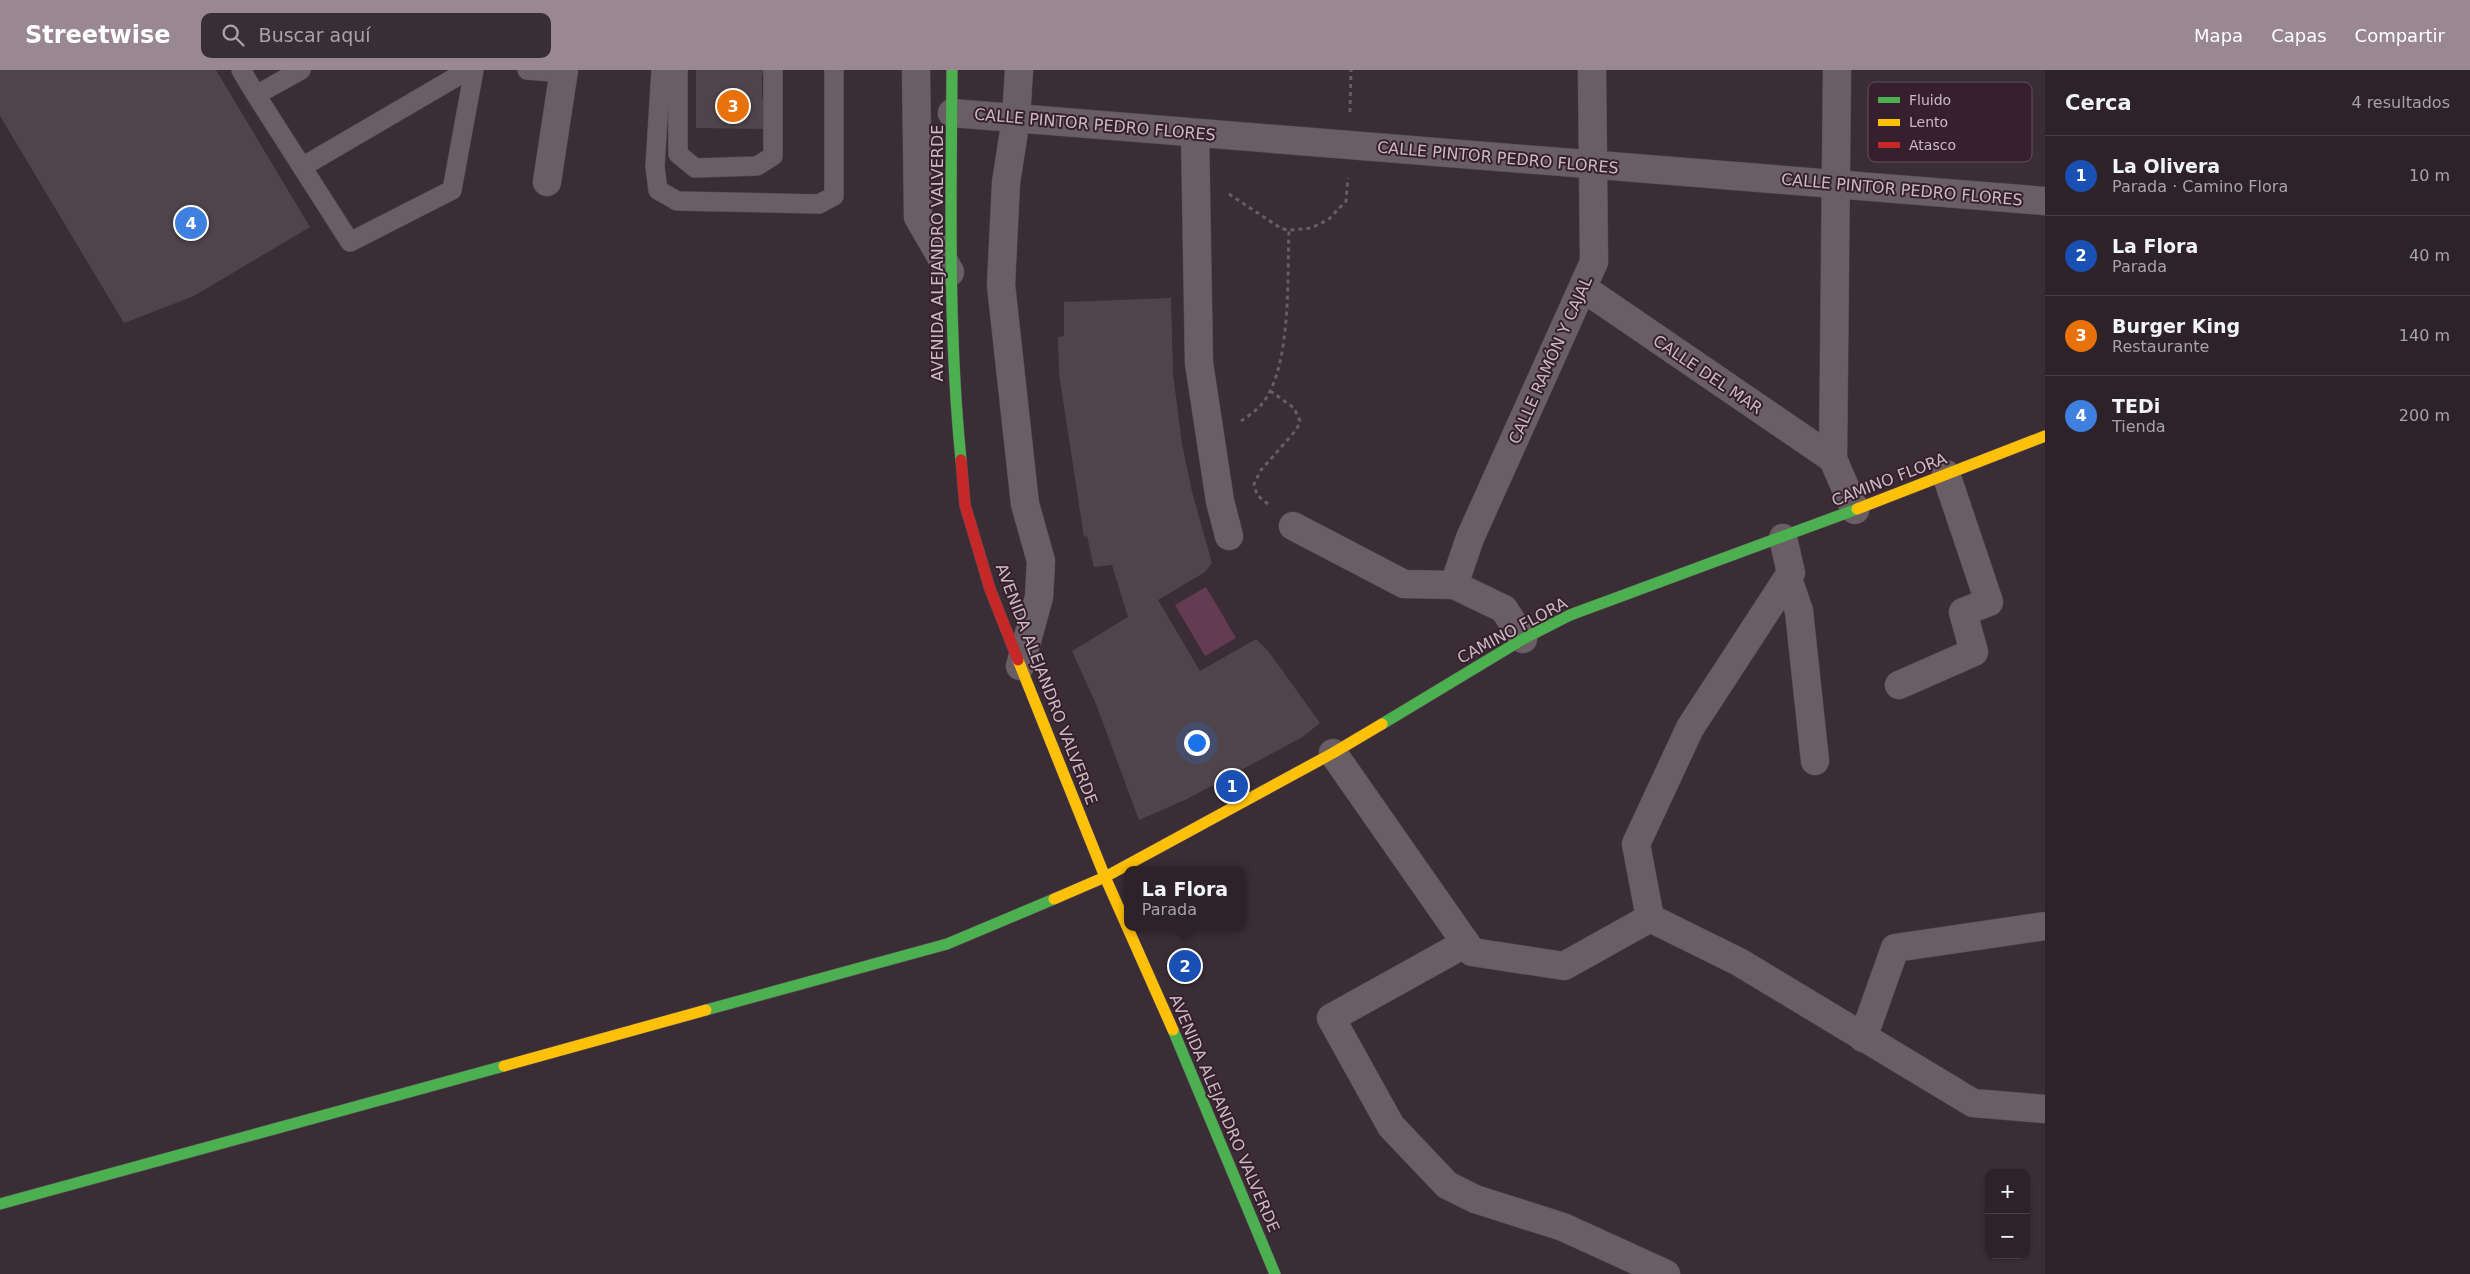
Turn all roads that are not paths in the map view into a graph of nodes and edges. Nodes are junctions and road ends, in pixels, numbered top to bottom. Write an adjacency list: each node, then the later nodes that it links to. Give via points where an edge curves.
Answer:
1 (241, 70): 16 (lane)
2 (302, 70): 16 (lane)
3 (468, 70): 21 (lane)
4 (474, 70): 21 (lane, via 452,190 350,242)
5 (527, 70): 15 (lane)
6 (661, 70): 9 (lane, via 656,167 658,190 677,201 819,204 834,196)
7 (678, 70): 8 (lane, via 678,154 695,168 757,166 773,156)
8 (773, 70)
9 (834, 70)
10 (916, 70): 25 (street, via 918,217)
11 (952, 70): 17 (street, AVENIDA ALEJANDRO VALVERDE)
12 (1019, 70): 18 (street)
13 (1592, 70): 20 (street, CALLE RAMÓN Y CAJAL)
14 (1837, 70): 23 (street)
15 (564, 71): 22 (street)
16 (256, 95): 21 (lane)
17 (952, 112): 18 (street, CALLE PINTOR PEDRO FLORES); 25 (street, AVENIDA ALEJANDRO VALVERDE)
18 (1016, 118): 19 (street, CALLE PINTOR PEDRO FLORES); 37 (street, via 1006,183 1001,285 1025,504 1041,561 1039,597)
19 (1195, 133): 20 (street, CALLE PINTOR PEDRO FLORES); 32 (street, via 1199,363 1220,501)
20 (1592, 164): 23 (street, CALLE PINTOR PEDRO FLORES); 26 (street, CALLE RAMÓN Y CAJAL, via 1594,262)
21 (302, 167)
22 (547, 182)
23 (1837, 184): 24 (street, CALLE PINTOR PEDRO FLORES); 28 (street)
24 (2045, 201)
25 (950, 272): 37 (street, AVENIDA ALEJANDRO VALVERDE, via 954,390 965,505 990,590)
26 (1583, 288): 28 (street, CALLE DEL MAR); 35 (street, CALLE RAMÓN Y CAJAL, via 1470,538)
27 (2045, 436): 29 (street, CAMINO FLORA)
28 (1833, 459): 30 (street)
29 (1946, 474): 30 (street, CAMINO FLORA); 38 (street, via 1989,602 1963,612 1974,652)
30 (1855, 510): 33 (street, CAMINO FLORA)
31 (1293, 526): 35 (street, via 1404,584)
32 (1229, 536)
33 (1783, 538): 34 (street, via 1791,573); 36 (street, CAMINO FLORA, via 1570,616)
34 (1788, 578): 40 (street, via 1799,612); 44 (street, via 1690,728 1636,844)
35 (1454, 584): 36 (street, via 1504,609)
36 (1523, 639): 39 (street, CAMINO FLORA)
37 (1020, 666): 43 (street, AVENIDA ALEJANDRO VALVERDE)
38 (1899, 685)
39 (1333, 753): 41 (street, CAMINO FLORA); 48 (street)
40 (1815, 760)
41 (1125, 866)
42 (1124, 867): 43 (street, CAMINO FLORA)
43 (1105, 877): 45 (street, AVENIDA ALEJANDRO VALVERDE); 51 (street, CAMINO FLORA, via 948,944)
44 (1650, 918): 48 (street, via 1564,966 1472,952); 49 (street, via 1739,962)
45 (1124, 920)
46 (2045, 926): 49 (street, via 1895,948)
47 (1129, 931): 52 (street, AVENIDA ALEJANDRO VALVERDE)
48 (1466, 943): 53 (street, via 1331,1018 1391,1126 1447,1185 1475,1199 1563,1227)
49 (1863, 1038): 50 (street, via 1973,1103)
50 (2045, 1109)
51 (0, 1204)
52 (1275, 1274)
53 (1666, 1274)

